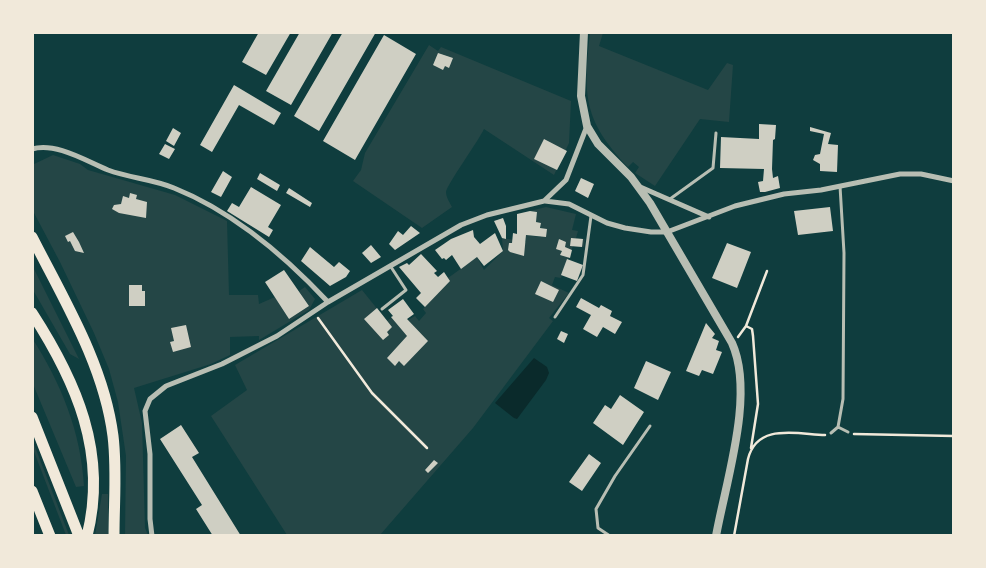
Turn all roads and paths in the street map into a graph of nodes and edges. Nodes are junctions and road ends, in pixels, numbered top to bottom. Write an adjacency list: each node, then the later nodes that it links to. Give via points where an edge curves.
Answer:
1 (584, 32): 2 (street, via 581,96)
2 (587, 126): 6 (street, via 598,144); 9 (street, via 566,180)
3 (716, 133): 8 (lane, via 713,168)
4 (32, 149): 16 (street, via 41,146 55,149 111,171 173,187 253,232)
5 (954, 180): 7 (street, via 900,174)
6 (638, 186): 8 (street); 12 (street)
7 (840, 186): 11 (street, via 768,197); 25 (lane, via 844,253 843,399)
8 (669, 199): 11 (street)
9 (544, 201): 10 (street, via 569,204); 14 (street, via 461,225)
10 (591, 215): 12 (street, via 625,228); 20 (lane, via 582,275)
11 (709, 217): 12 (street)
12 (667, 232): 22 (street)
13 (32, 237): 35 (highway, via 78,328 105,400 115,458)
14 (391, 266): 16 (street); 17 (lane, via 406,290)
15 (767, 271): 21 (path)
16 (328, 302): 18 (street)
17 (382, 309)
18 (314, 312): 29 (path, via 372,393); 36 (street, via 277,336 222,364 166,386 150,399 145,411 150,454)
19 (32, 313): 34 (highway, via 76,391 91,446 94,485)
20 (555, 317)
21 (746, 326): 22 (path); 30 (path, via 752,329 758,404)
22 (732, 343): 38 (street, via 739,364 741,395)
23 (32, 417): 33 (highway)
24 (650, 426): 37 (lane, via 596,509 598,528)
25 (838, 427): 26 (lane); 27 (lane)
26 (848, 432): 28 (path)
27 (831, 433): 30 (path, via 771,433 759,439)
28 (954, 436)
29 (427, 448)
30 (750, 450): 39 (path)
31 (32, 491): 32 (highway)
32 (50, 536)
33 (79, 536)
34 (87, 536)
35 (114, 536)
36 (152, 536)
37 (610, 536)
38 (716, 536)
39 (734, 536)

